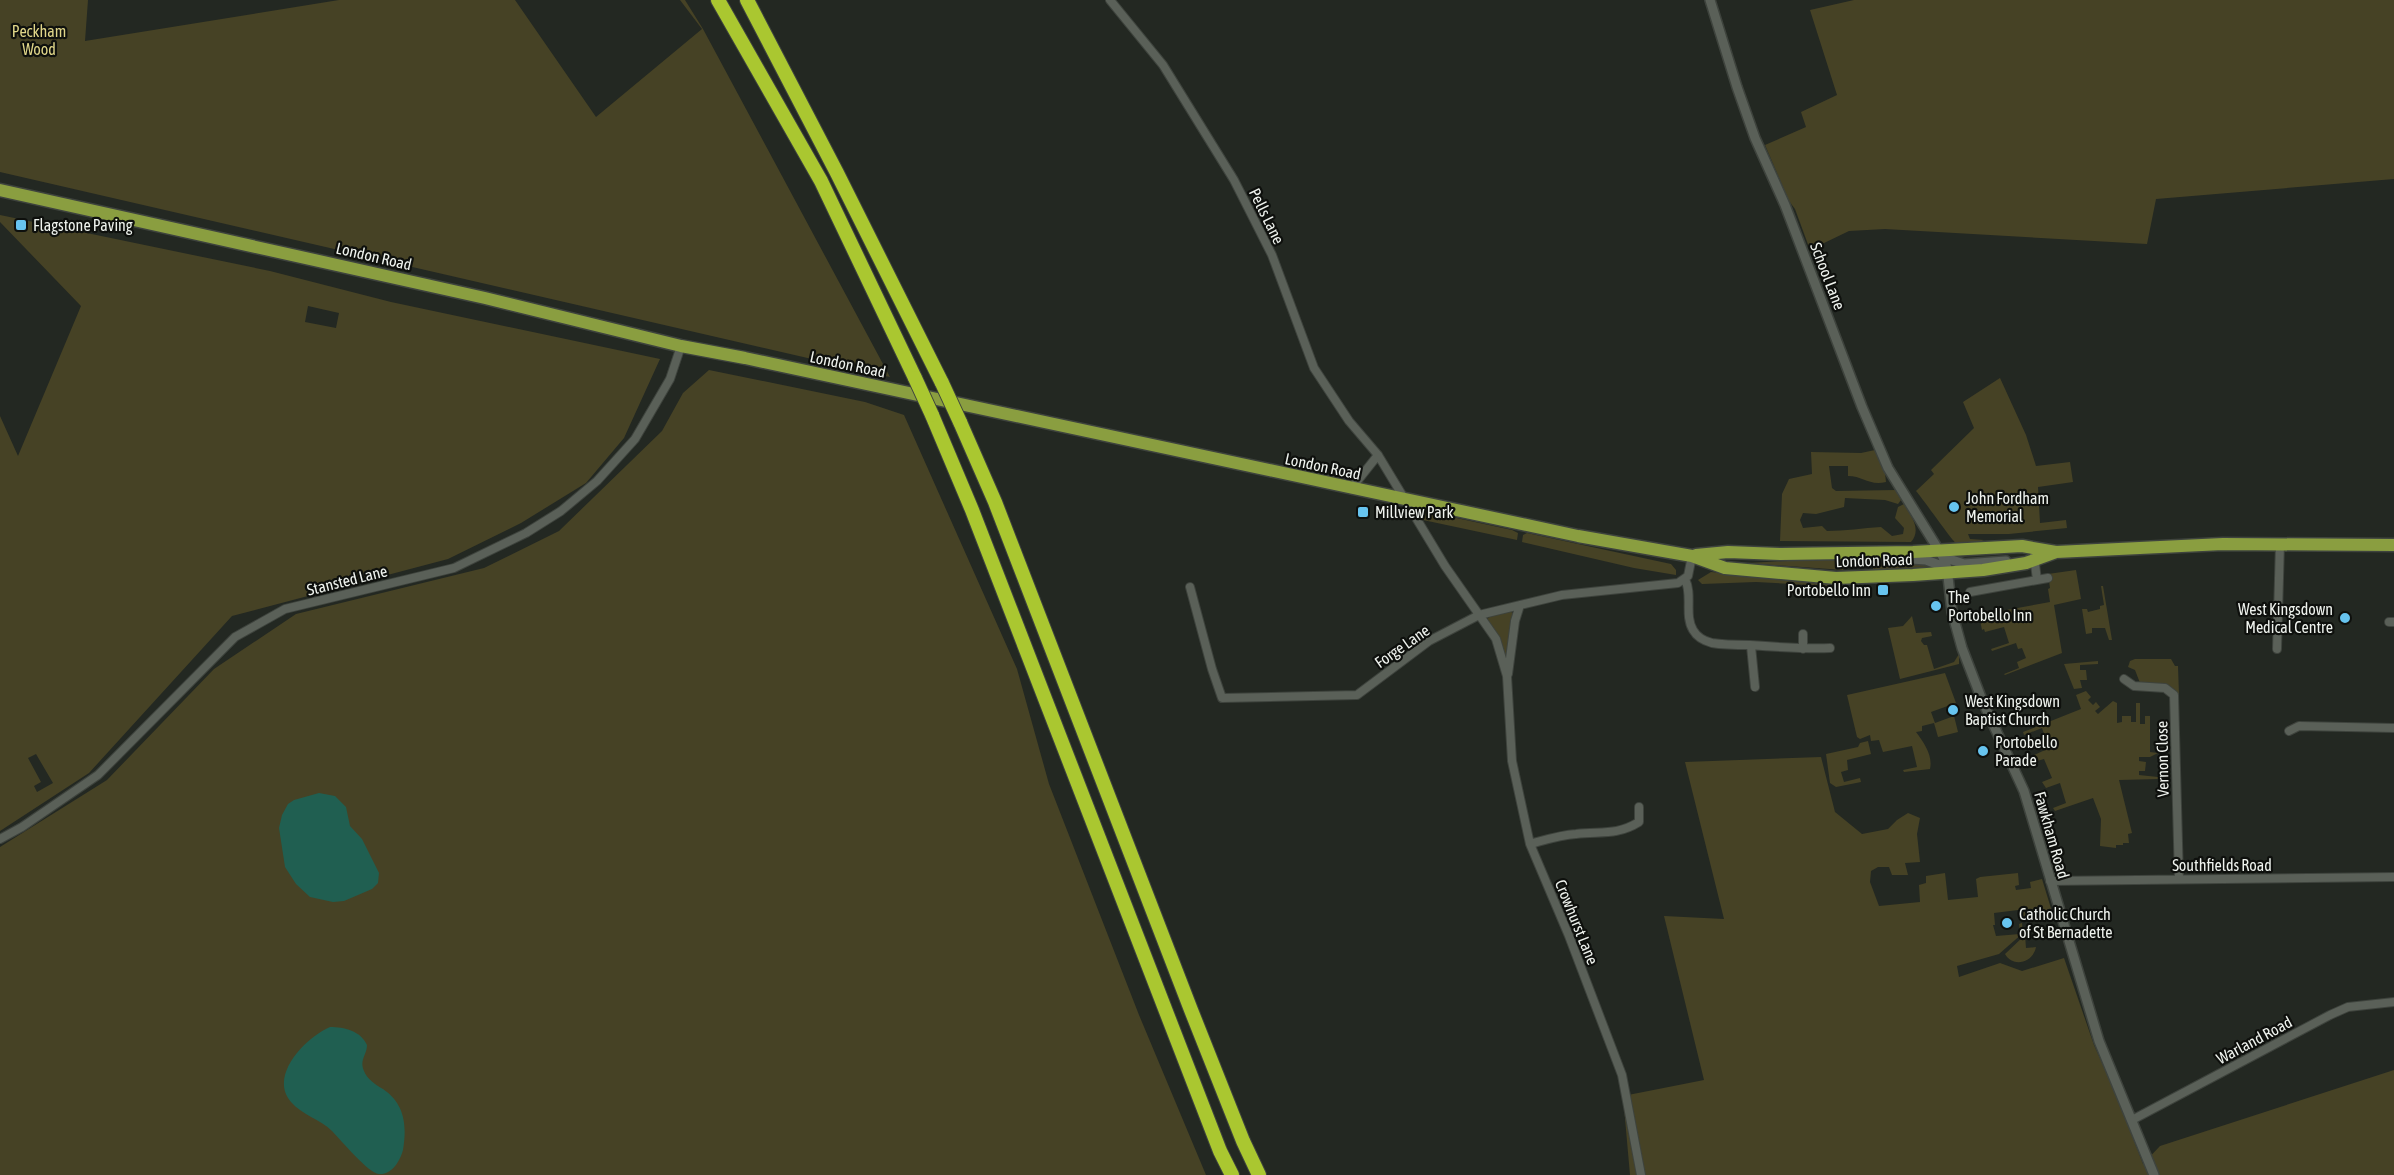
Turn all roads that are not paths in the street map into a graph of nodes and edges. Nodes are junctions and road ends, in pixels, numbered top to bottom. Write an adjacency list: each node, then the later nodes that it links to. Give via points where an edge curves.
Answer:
1 (718, 0): 42 (highway, bridge, via 821,181 932,415)
2 (747, 0): 43 (highway, bridge, via 942,383 995,502 1195,1021)
3 (1110, 0): 7 (street, Pells Lane, via 1162,65 1234,180 1272,255 1314,368 1349,421)
4 (1710, 0): 13 (street, School Lane, via 1755,138 1785,205 1862,407 1888,468)
5 (0, 190): 6 (main road, London Road, via 485,298)
6 (681, 346): 8 (main road, London Road); 35 (street, Stansted Lane, via 670,379 635,439 597,482 561,511 454,568 285,609 235,637 98,775)
7 (1378, 455): 8 (street); 9 (street, Pells Lane)
8 (1352, 489): 9 (main road, London Road)
9 (1405, 500): 14 (main road, London Road, via 1578,537); 23 (street, Crowhurst Lane)
10 (2280, 543): 11 (main road, London Road); 15 (main road, London Road, via 2121,547); 28 (street)
11 (2394, 545)
12 (1858, 553): 13 (main road, London Road); 14 (main road, London Road, via 1728,552); 16 (street, via 1926,560)
13 (1942, 554): 15 (main road, London Road, via 2022,546); 16 (street, School Lane)
14 (1692, 556): 16 (main road, London Road, via 1725,568 1799,576 1856,578); 18 (street)
15 (2032, 557): 16 (main road, London Road); 19 (street)
16 (1947, 571): 39 (street, Fawkham Road, via 1962,648 2024,791)
17 (2048, 578): 19 (street)
18 (1685, 579): 22 (street, Forge Lane, via 1670,584 1562,595); 25 (street, via 1690,622 1698,636 1712,643)
19 (2037, 580): 21 (street)
20 (1190, 587): 23 (street, Forge Lane, via 1222,698 1357,695 1429,640)
21 (1970, 592)
22 (1520, 605): 23 (street, Forge Lane); 29 (street, Crowhurst Lane)
23 (1479, 615): 29 (street, Crowhurst Lane, via 1496,639)
24 (1803, 634): 27 (street)
25 (1751, 646): 27 (street); 31 (street)
26 (1830, 648): 27 (street)
27 (1803, 649)
28 (2277, 649)
29 (1507, 676): 36 (street, Crowhurst Lane, via 1512,761)
30 (2124, 679): 38 (street, Vernon Close, via 2134,686 2165,688 2174,695)
31 (1755, 687)
32 (2394, 728): 33 (street, via 2298,726)
33 (2289, 731)
34 (1639, 807): 36 (street, via 1639,822 1625,830 1575,834)
35 (0, 839)
36 (1530, 844): 44 (street, Crowhurst Lane, via 1622,1075)
37 (2394, 877): 38 (street, Southfields Road)
38 (2179, 879): 39 (street, Southfields Road)
39 (2050, 881): 41 (street, Fawkham Road, via 2099,1041)
40 (2394, 1002): 41 (street, Warland Road, via 2348,1007 2330,1015)
41 (2132, 1120): 45 (street, Fawkham Road)
42 (1232, 1175)
43 (1259, 1175)
44 (1641, 1175)
45 (2154, 1175)

